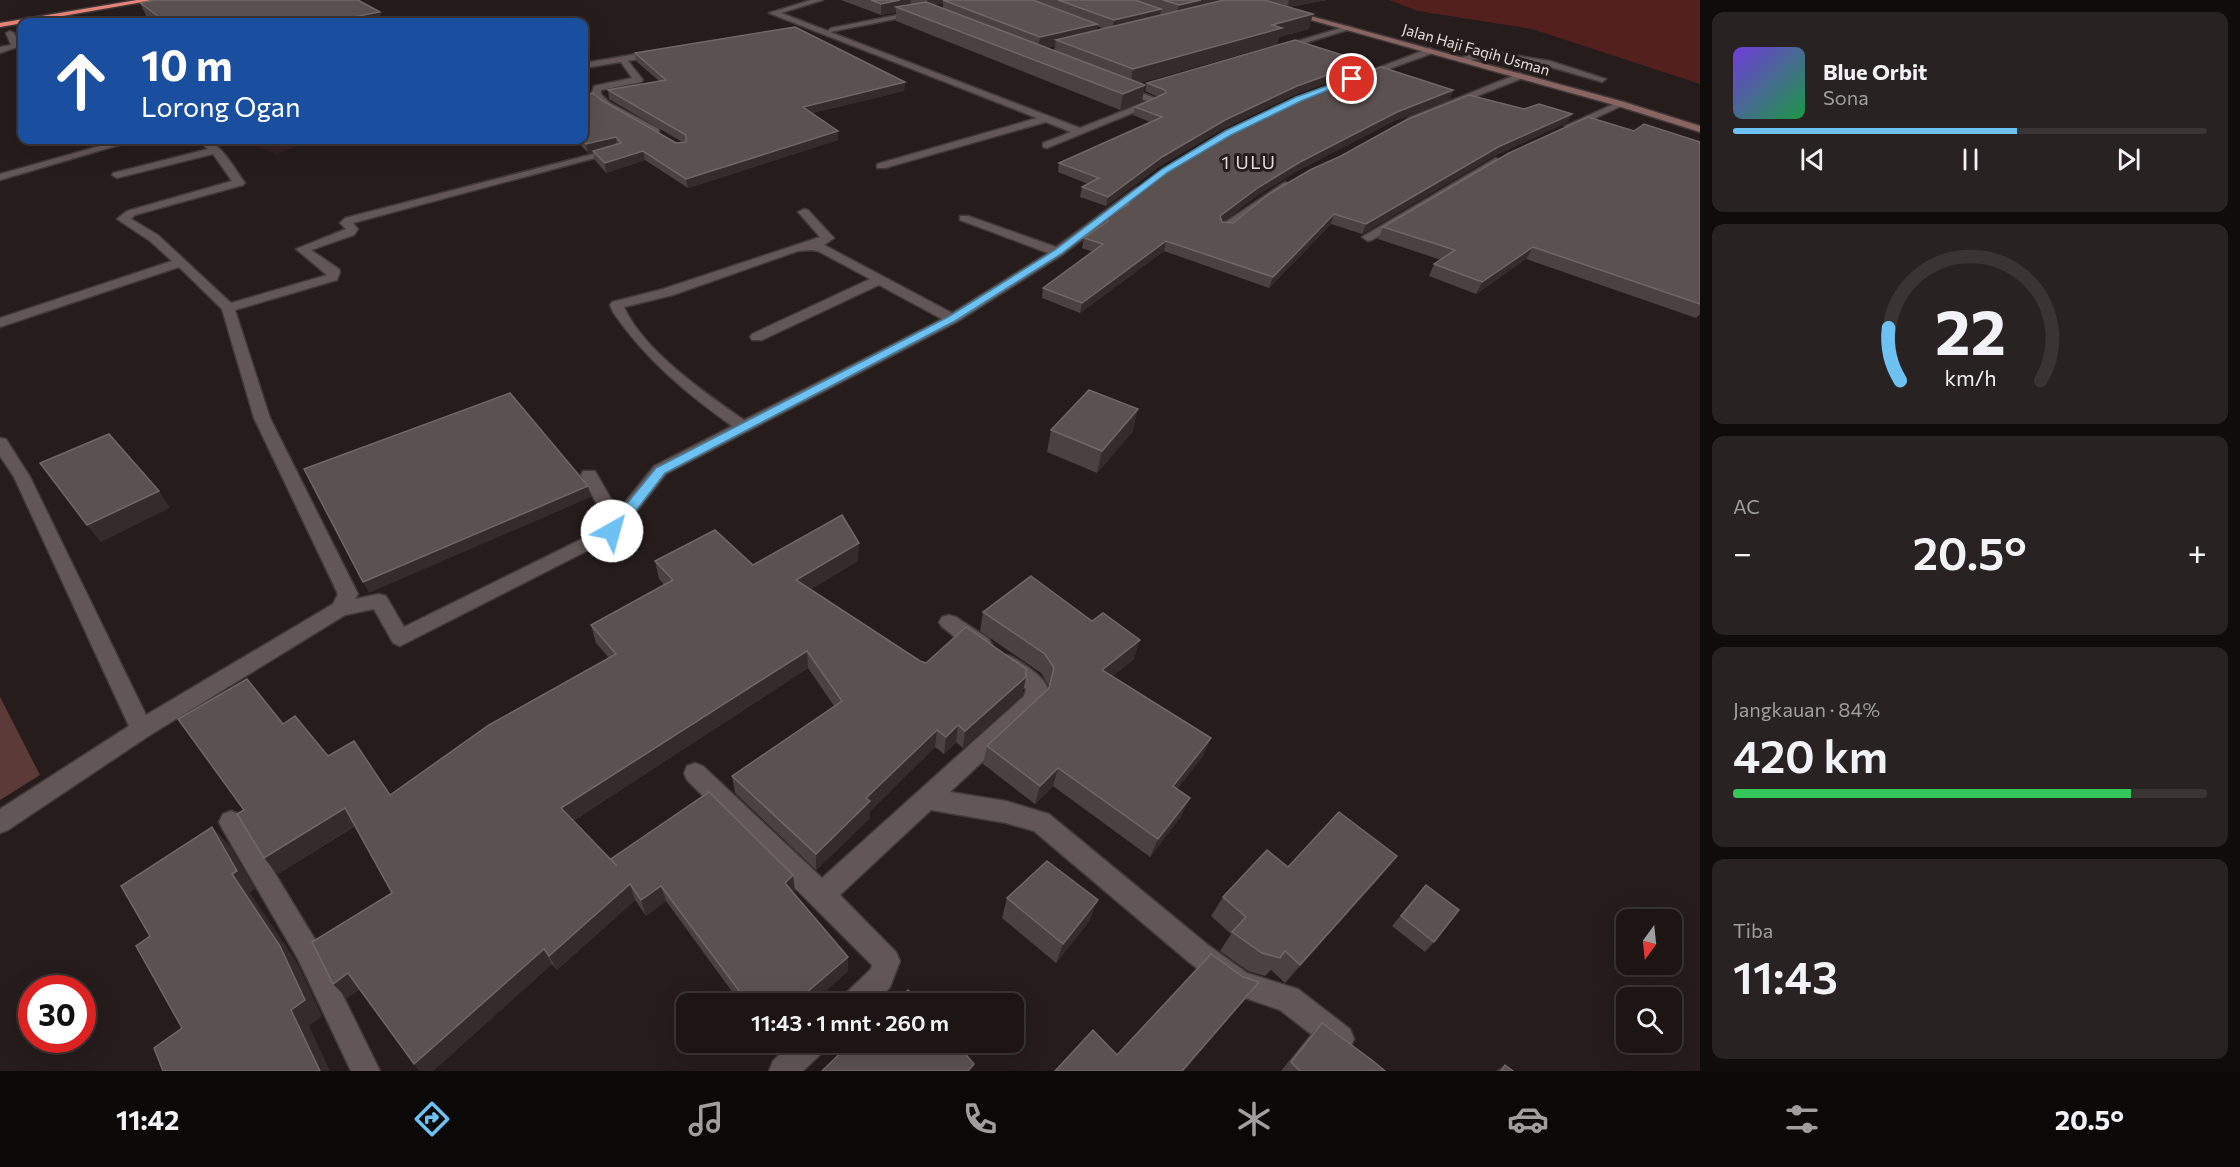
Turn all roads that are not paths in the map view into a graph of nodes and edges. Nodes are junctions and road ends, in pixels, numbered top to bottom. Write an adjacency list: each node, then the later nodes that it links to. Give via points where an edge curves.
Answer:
1 (150, 0): 8 (highway)
2 (789, 0): 7 (street, via 763,8)
3 (819, 0): 7 (street)
4 (1246, 3): 13 (street, Jalan Haji Faqih Usman)
5 (909, 4): 14 (street, via 928,11)
6 (162, 6): 9 (highway)
7 (773, 12): 12 (street)
8 (28, 18)
9 (98, 18)
10 (18, 19): 11 (highway)
11 (1, 22)
12 (810, 27): 15 (street); 31 (street)
13 (1350, 28): 20 (street); 22 (street, Jalan Haji Faqih Usman)
14 (831, 30)
15 (787, 31)
16 (18, 32): 17 (highway)
17 (10, 33): 18 (highway); 19 (street, via 16,46)
18 (0, 35)
19 (0, 50)
20 (1272, 50)
21 (672, 51): 23 (street)
22 (1430, 51): 24 (street, Jalan Haji Faqih Usman); 27 (street)
23 (623, 58): 25 (street); 36 (street, via 638,80 597,88 596,95)
24 (1460, 59): 26 (street, Jalan Haji Faqih Usman); 28 (street, via 1523,57)
25 (588, 64)
26 (1520, 76): 30 (street, Jalan Haji Faqih Usman); 32 (street)
27 (1352, 79)
28 (1602, 79)
29 (1140, 88): 35 (street, via 1125,89 1157,101)
30 (1621, 104): 33 (street, Jalan Haji Faqih Usman); 34 (street)
31 (1045, 119): 35 (street); 43 (street)
32 (1398, 124)
33 (1700, 129)
34 (1558, 131)
35 (1081, 132): 39 (street)
36 (668, 139)
37 (117, 144): 45 (street)
38 (208, 144): 40 (street)
39 (1047, 145)
40 (216, 150): 44 (street); 54 (street, via 240,181 237,185 128,214 123,219 154,238)
41 (616, 151): 56 (street, via 349,221 346,223 352,229 350,232 302,249 334,272 332,277)
42 (1509, 155): 51 (street)
43 (881, 166)
44 (117, 176)
45 (0, 177)
46 (1292, 181): 50 (street)
47 (1147, 185): 53 (street)
48 (804, 212): 52 (street, via 828,238)
49 (963, 218): 53 (street)
50 (1225, 228)
51 (1368, 237)
52 (811, 246): 55 (street, via 822,248); 60 (street, via 616,307 663,365)
53 (1058, 252): 57 (street)
54 (181, 262): 56 (street); 58 (street)
55 (879, 280): 57 (street); 59 (street)
56 (228, 308): 64 (street, via 262,418 348,594)
57 (952, 319): 60 (street)
58 (0, 323)
59 (757, 337)
60 (744, 428): 63 (street, via 660,470)
61 (0, 443): 66 (street, via 22,477)
62 (589, 475): 63 (street)
63 (617, 525): 64 (street, via 612,531 400,638 379,600)
64 (340, 609): 66 (street)
65 (949, 622): 68 (street, via 1032,680 1037,693)
66 (142, 729): 69 (street)
67 (695, 773): 71 (street)
68 (927, 799): 71 (street); 73 (street, via 1041,822 1231,978 1248,988 1288,999)
69 (0, 822)
70 (231, 822): 75 (street, via 307,950)
71 (822, 895): 72 (street, via 886,961 881,978)
72 (866, 993)
73 (1354, 1050)
74 (802, 1053): 76 (street)
75 (366, 1071)
76 (783, 1071)

